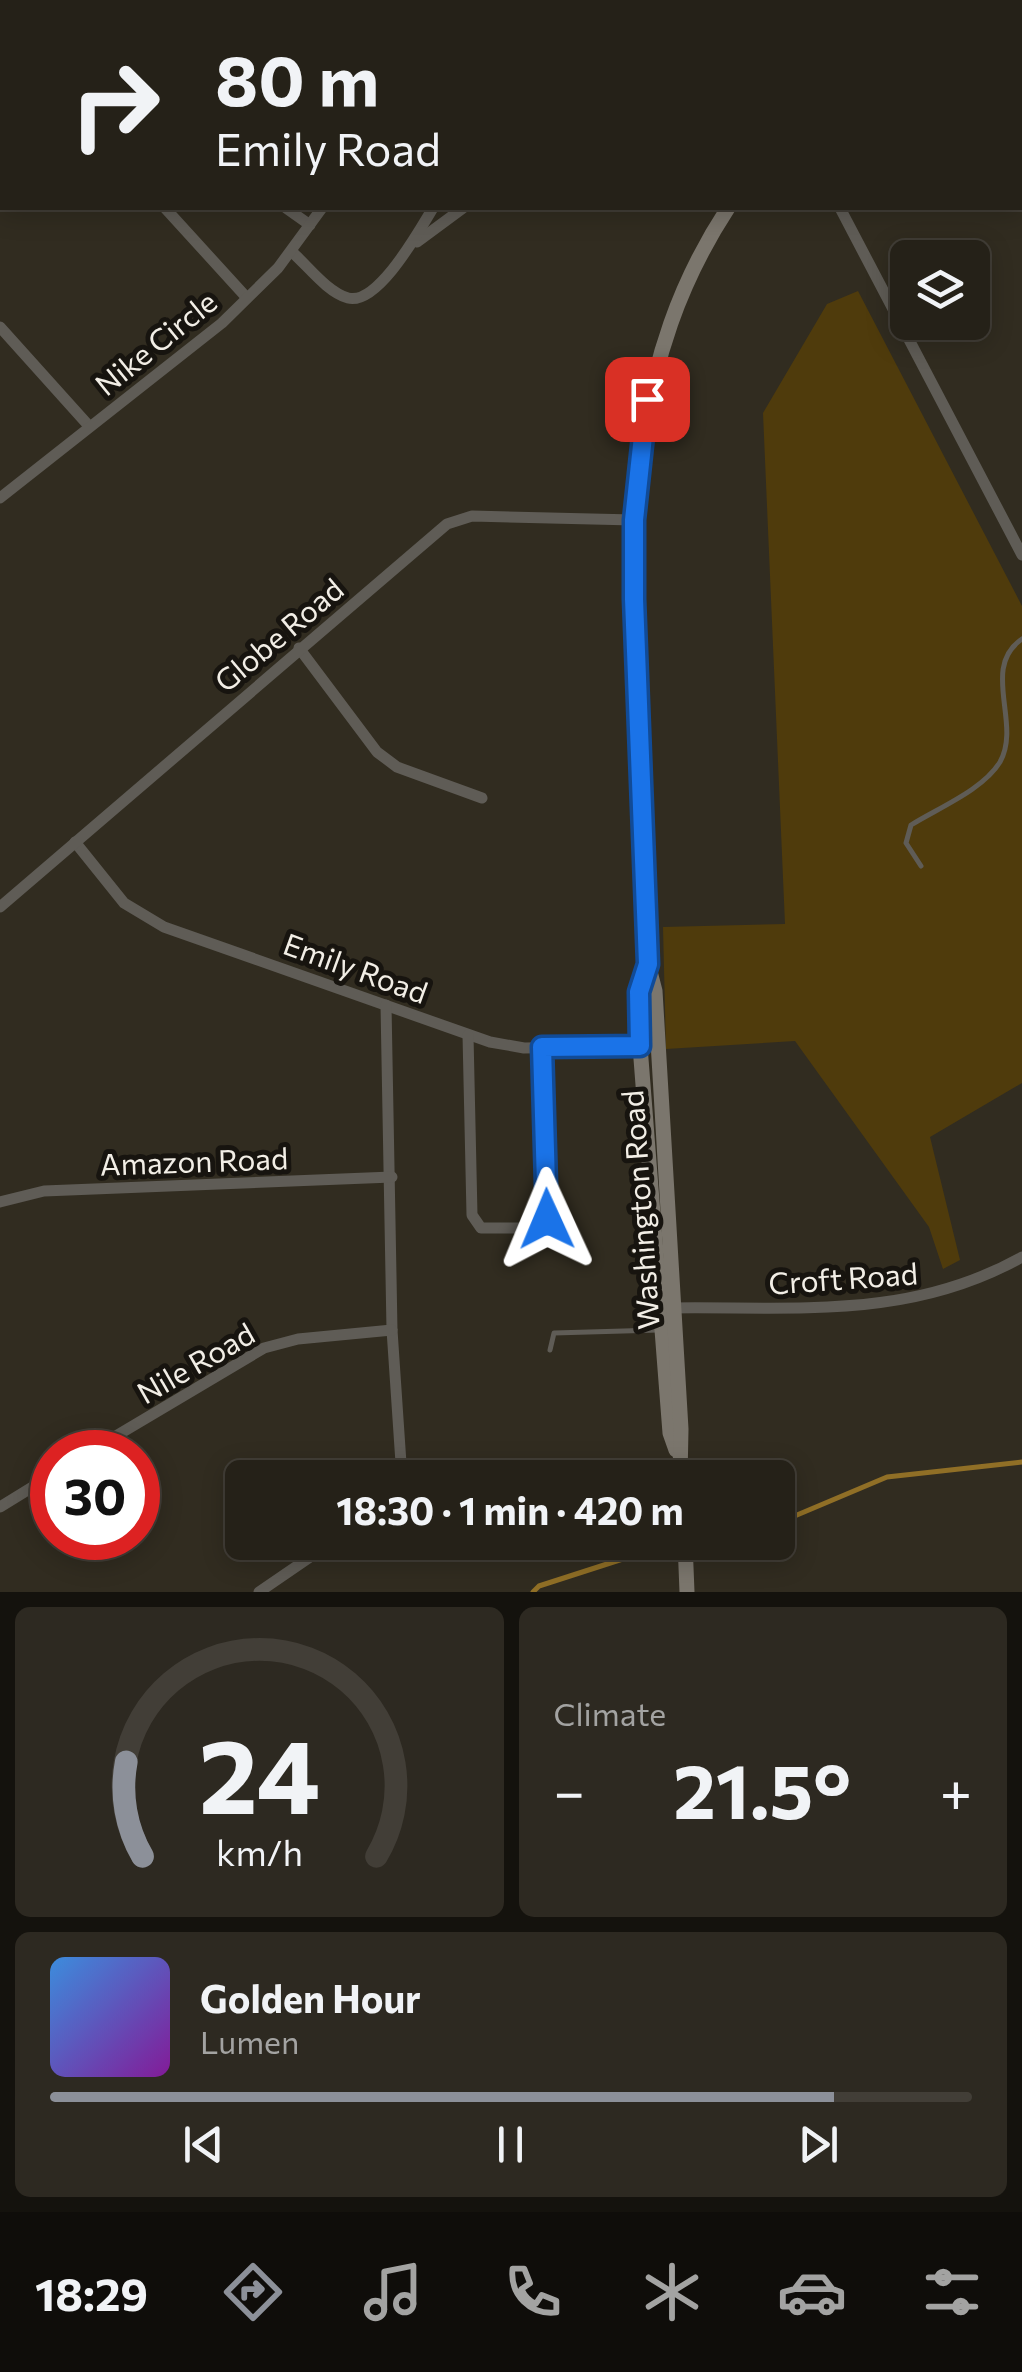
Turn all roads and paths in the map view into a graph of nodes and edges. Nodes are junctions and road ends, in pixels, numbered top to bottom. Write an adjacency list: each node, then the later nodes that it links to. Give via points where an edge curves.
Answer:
1 (167, 210): 11 (street)
2 (289, 210): 8 (street)
3 (320, 210): 8 (street, Nike Circle)
4 (432, 210): 9 (street)
5 (460, 210): 9 (street)
6 (727, 210): 15 (main road, Washington Road, via 682,293 652,379)
7 (841, 210): 16 (street)
8 (310, 224): 10 (street, Nike Circle)
9 (409, 248): 10 (street, via 374,290 356,298 329,286)
10 (292, 252): 11 (street, Nike Circle)
11 (247, 298): 13 (street, Nike Circle, via 196,347)
12 (0, 327): 13 (street)
13 (90, 426): 14 (street, Nike Circle)
14 (0, 498)
15 (634, 520): 18 (street, Globe Road, via 457,519); 25 (main road, Washington Road, via 648,964 655,991)
16 (1022, 555)
17 (1022, 639): 21 (lane, via 1003,663 1009,740 999,764 911,825 906,843)
18 (299, 648): 19 (street, via 377,752 397,767); 20 (street, Globe Road)
19 (482, 798)
20 (75, 842): 22 (street, Globe Road); 23 (street, Emily Road, via 110,889 141,915)
21 (921, 866)
22 (0, 907)
23 (386, 1005): 24 (street, Emily Road); 27 (street)
24 (468, 1035): 26 (street, Emily Road, via 513,1048); 26 (street, via 472,1215 481,1228 536,1228 547,1219)
25 (648, 1046): 26 (street, Emily Road); 30 (main road, Washington Road)
26 (542, 1047)
27 (392, 1177): 28 (street, Amazon Road, via 44,1191); 31 (street)
28 (0, 1202)
29 (1022, 1257): 30 (street, Croft Road, via 956,1288 903,1302)
30 (666, 1308): 32 (main road, Washington Road); 35 (main road, Washington Road, via 681,1429)
31 (392, 1330): 34 (street, Nile Road, via 264,1348); 36 (street)
32 (661, 1330): 33 (lane, via 554,1333); 35 (main road, Washington Road, via 670,1433)
33 (550, 1350)
34 (126, 1430)
35 (678, 1454): 37 (main road, Washington Road)
36 (401, 1460)
37 (678, 1460)
38 (30, 1489): 39 (street)
39 (0, 1507)
40 (306, 1560): 42 (street)
41 (686, 1560): 43 (main road)
42 (259, 1592)
43 (687, 1592)

